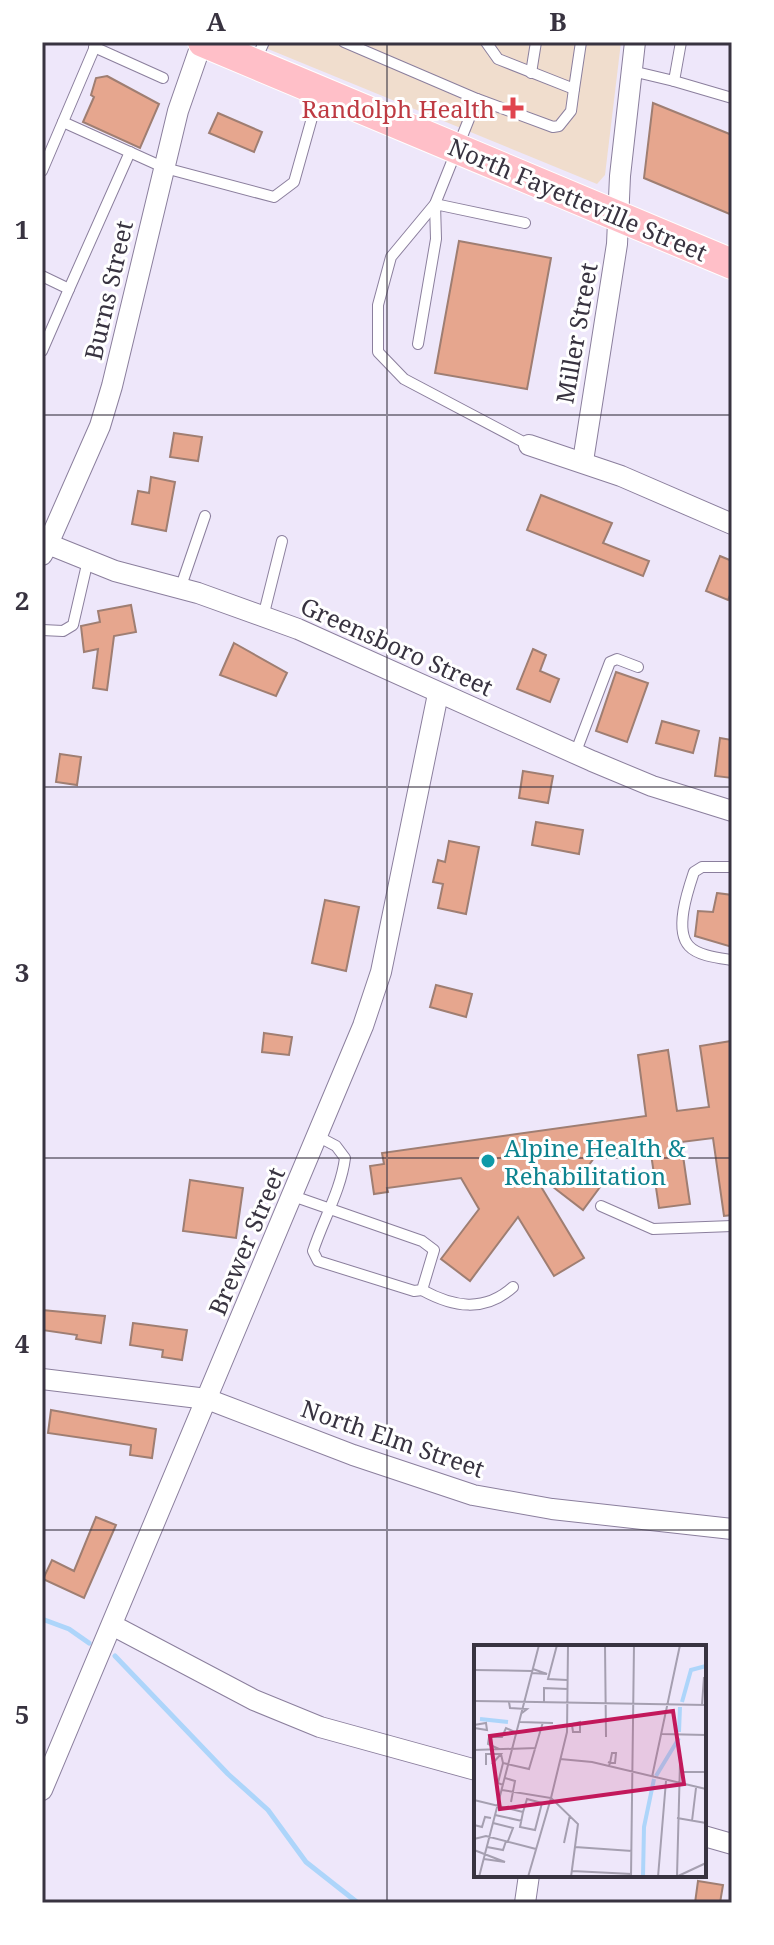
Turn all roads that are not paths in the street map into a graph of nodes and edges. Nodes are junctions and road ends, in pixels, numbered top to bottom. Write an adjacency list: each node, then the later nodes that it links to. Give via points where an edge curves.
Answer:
1 (202, 42): 9 (main road, North Fayetteville Street); 21 (street, Burns Street)
2 (344, 42): 16 (lane)
3 (486, 42): 11 (lane, via 498,59)
4 (536, 42): 11 (lane)
5 (581, 42): 14 (lane)
6 (635, 42): 10 (street, Miller Street)
7 (681, 42): 13 (lane)
8 (95, 45): 12 (lane); 18 (lane)
9 (259, 53): 17 (main road, North Fayetteville Street)
10 (632, 71): 13 (lane); 24 (street, Miller Street)
11 (531, 73): 14 (lane)
12 (163, 78)
13 (674, 81): 15 (lane)
14 (574, 89): 16 (lane, via 571,111 553,127)
15 (732, 98)
16 (477, 99): 19 (lane)
17 (316, 101): 19 (main road, North Fayetteville Street); 21 (lane, via 294,182 274,197)
18 (63, 122): 20 (lane); 22 (lane)
19 (457, 148): 23 (lane); 24 (main road, North Fayetteville Street)
20 (130, 152): 21 (lane); 28 (lane)
21 (165, 168): 36 (street, Burns Street, via 100,426)
22 (42, 171)
23 (435, 204): 25 (lane); 29 (lane, via 436,239); 31 (lane, via 391,257 378,305 378,352 404,379)
24 (619, 214): 26 (main road, North Fayetteville Street); 32 (street, Miller Street)
25 (525, 223)
26 (732, 264)
27 (42, 276): 28 (lane)
28 (69, 289): 30 (lane)
29 (418, 344)
30 (42, 351)
31 (529, 445): 32 (street)
32 (583, 461): 34 (street)
33 (205, 516): 38 (lane)
34 (732, 524)
35 (282, 541): 39 (lane)
36 (44, 547): 37 (street, Greensboro Street)
37 (88, 560): 38 (street, Greensboro Street); 40 (lane, via 73,625 63,631)
38 (180, 589): 39 (street, Greensboro Street)
39 (263, 617): 42 (street, Greensboro Street)
40 (42, 630)
41 (638, 667): 43 (lane, via 617,659 610,662)
42 (438, 694): 43 (street, Greensboro Street); 47 (street, Brewer Street, via 381,972)
43 (575, 754): 44 (street, Greensboro Street)
44 (732, 811)
45 (732, 867): 46 (lane, via 694,872 684,908 687,944)
46 (732, 960)
47 (319, 1137): 48 (street, Brewer Street); 50 (lane, via 345,1158)
48 (293, 1196): 50 (lane); 55 (street, Brewer Street)
49 (601, 1206): 51 (lane, via 653,1229)
50 (327, 1208): 53 (lane, via 434,1250); 53 (lane, via 313,1251 318,1261)
51 (732, 1226)
52 (513, 1287): 53 (lane, via 474,1307)
53 (422, 1290)
54 (42, 1379): 55 (street, North Elm Street)
55 (207, 1399): 56 (street, North Elm Street, via 473,1495); 57 (street, Brewer Street)
56 (732, 1529)
57 (112, 1625): 58 (street, Brewer Street); 59 (street, via 254,1700 320,1727)
58 (46, 1769): 60 (street, Brewer Street)
59 (474, 1769)
60 (42, 1790)
61 (706, 1837): 62 (street)
62 (732, 1844)
63 (529, 1877): 64 (street)
64 (525, 1903)

